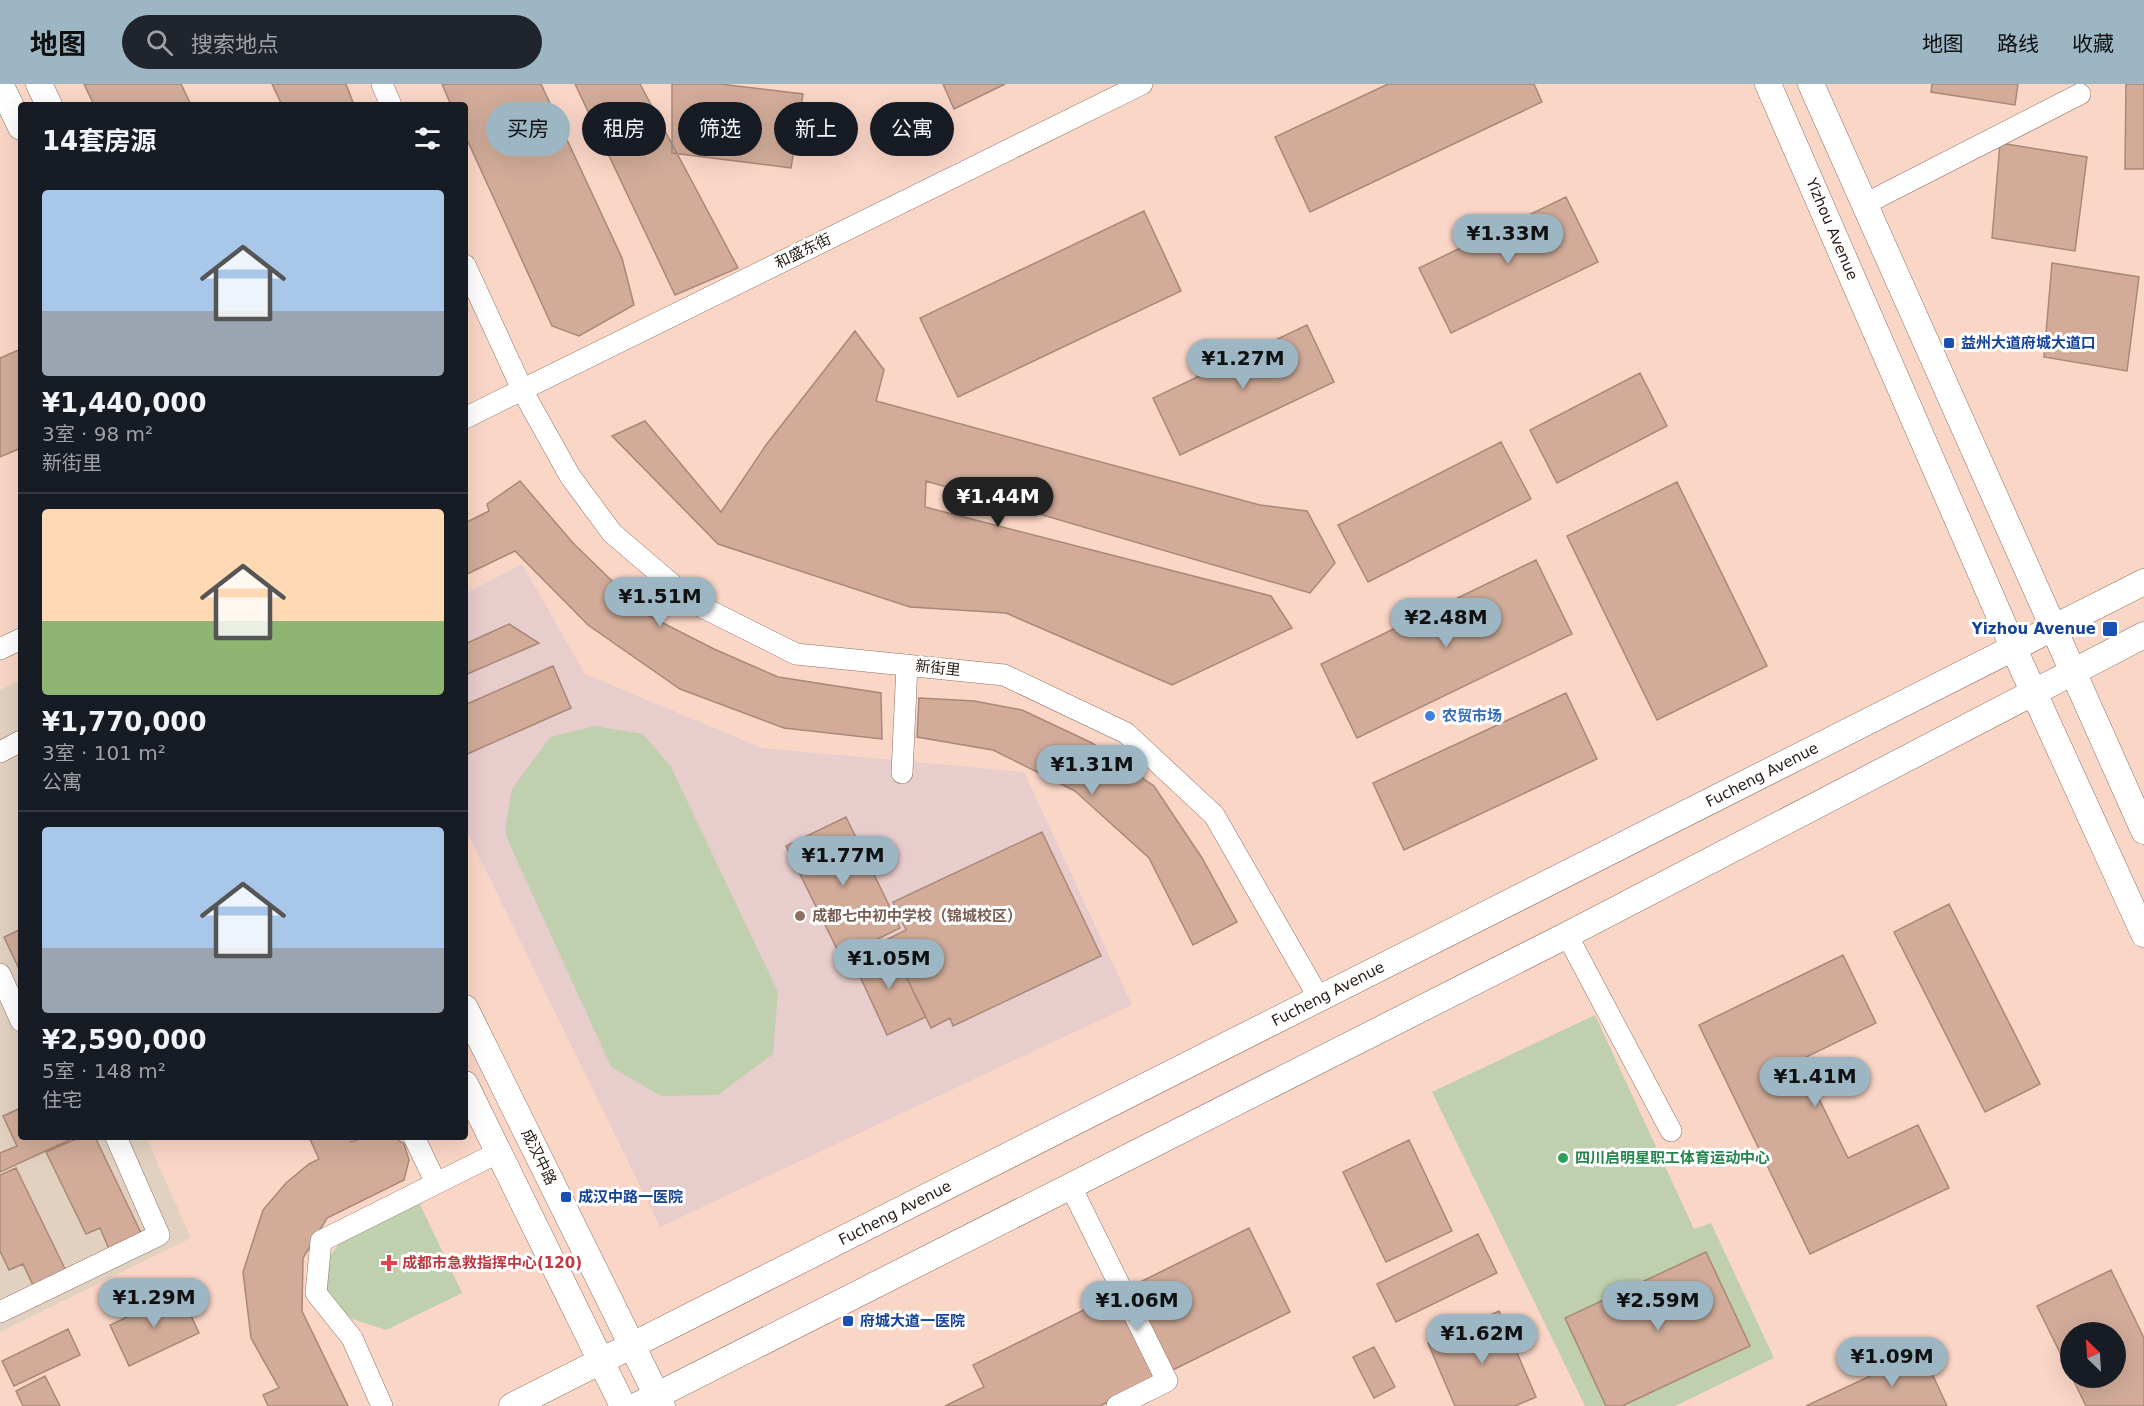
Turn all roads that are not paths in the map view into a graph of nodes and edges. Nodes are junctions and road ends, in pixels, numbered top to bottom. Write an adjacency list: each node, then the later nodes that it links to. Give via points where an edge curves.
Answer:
1 (0, 84): 10 (main road)
2 (39, 84): 8 (main road)
3 (381, 84): 9 (street)
4 (1142, 84): 13 (street, 和盛东街)
5 (1768, 84): 19 (main road, Yizhou Avenue)
6 (1811, 84): 11 (main road)
7 (2080, 94): 11 (street)
8 (48, 102)
9 (390, 102)
10 (18, 121)
11 (1865, 204): 16 (main road)
12 (468, 272): 13 (street, 新街里)
13 (522, 389): 14 (street, 和盛东街); 21 (street, 新街里, via 570,476 612,533 694,603 796,654)
14 (468, 416)
15 (2144, 582): 16 (main road, Fucheng Avenue)
16 (2053, 628): 19 (main road, Fucheng Avenue); 22 (main road)
17 (2144, 635): 22 (main road)
18 (18, 640): 20 (street)
19 (2013, 647): 23 (main road, Yizhou Avenue); 31 (main road, Fucheng Avenue)
20 (0, 649)
21 (907, 665): 26 (street); 31 (street, 新街里, via 1004,675 1126,733 1214,815)
22 (2073, 671): 23 (main road); 27 (main road)
23 (2034, 691): 28 (main road, Yizhou Avenue); 29 (main road)
24 (18, 743): 25 (street)
25 (0, 752)
26 (902, 773)
27 (2144, 831)
28 (2144, 934)
29 (1566, 935): 35 (street); 40 (main road)
30 (0, 974): 32 (street)
31 (1319, 998): 42 (main road, Fucheng Avenue)
32 (18, 1014)
33 (468, 1014): 42 (main road, 成汉中路)
34 (468, 1094): 38 (main road)
35 (1671, 1131)
36 (117, 1140): 41 (street, via 159,1235)
37 (415, 1140): 39 (street)
38 (500, 1152): 39 (street); 43 (main road)
39 (436, 1184): 46 (street, via 321,1241 316,1293 352,1338)
40 (1071, 1187): 45 (main road); 48 (street, via 1167,1381)
41 (0, 1312)
42 (633, 1346): 43 (main road, Fucheng Avenue); 45 (main road, 成汉中路)
43 (600, 1362): 44 (main road); 47 (main road, Fucheng Avenue)
44 (618, 1397)
45 (651, 1403)
46 (382, 1406)
47 (513, 1406)
48 (1117, 1406)

